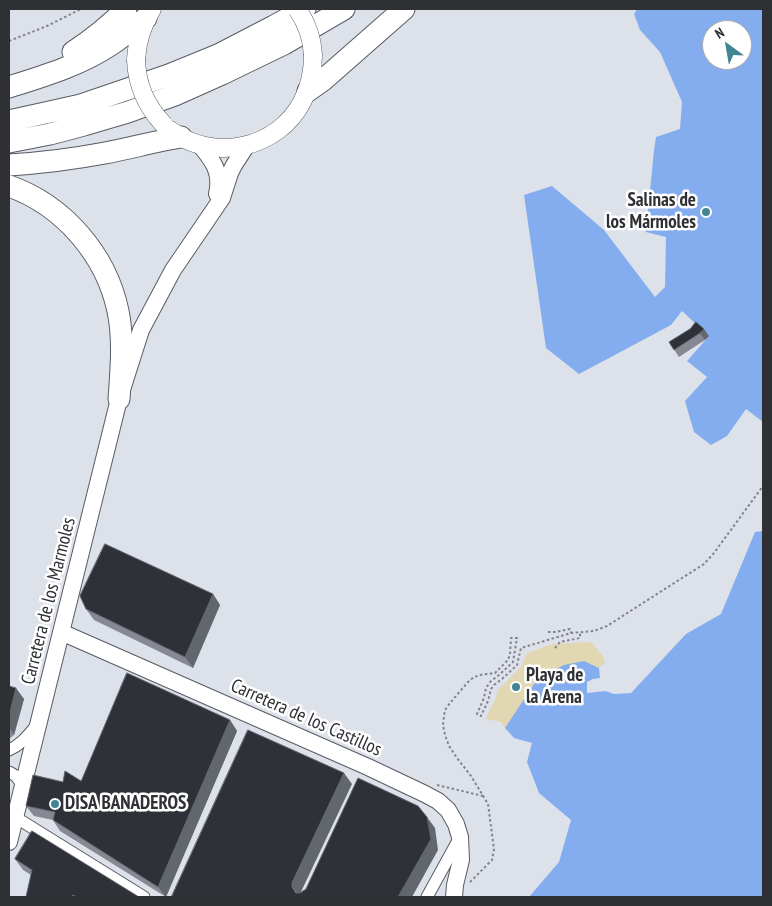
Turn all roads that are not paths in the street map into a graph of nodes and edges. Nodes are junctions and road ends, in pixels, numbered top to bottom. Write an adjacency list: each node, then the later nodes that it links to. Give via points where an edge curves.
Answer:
1 (126, 9): 7 (highway, via 87,43)
2 (297, 9): 8 (main road, bridge, via 310,35 313,55)
3 (304, 9): 9 (highway, via 218,55 169,76 81,105)
4 (344, 9): 11 (highway, via 284,44 175,95 84,125)
5 (404, 9): 8 (highway)
6 (149, 13): 7 (highway, via 111,44 47,75); 10 (main road, bridge, via 137,42 138,81 157,118)
7 (15, 85)
8 (308, 91): 12 (main road, via 296,112 279,129)
9 (9, 121)
10 (182, 136): 12 (main road, via 216,148); 13 (highway, via 104,153); 15 (main road, via 215,165 219,187)
11 (9, 142)
12 (247, 145): 15 (main road)
13 (9, 165)
14 (9, 186): 16 (highway, via 41,201 63,217 95,255 118,311 122,358)
15 (213, 211): 16 (main road, Carretera de los Marmoles, via 173,270 141,330)
16 (119, 399): 17 (main road, Carretera de los Marmoles)
17 (61, 632): 18 (main road, Carretera de los Marmoles); 23 (main road, Carretera de los Castillos, via 253,723 425,794 448,810)
18 (39, 722): 19 (street, via 25,739); 21 (main road, Carretera de los Marmoles)
19 (9, 750)
20 (9, 772): 21 (street)
21 (23, 786): 22 (main road, Carretera de los Marmoles)
22 (15, 817): 24 (main road, Carretera de los Marmoles); 25 (street)
23 (460, 837): 26 (street); 27 (main road, Carretera de los Castillos, via 461,860)
24 (9, 842)
25 (144, 897)
26 (427, 897)
27 (454, 897)

